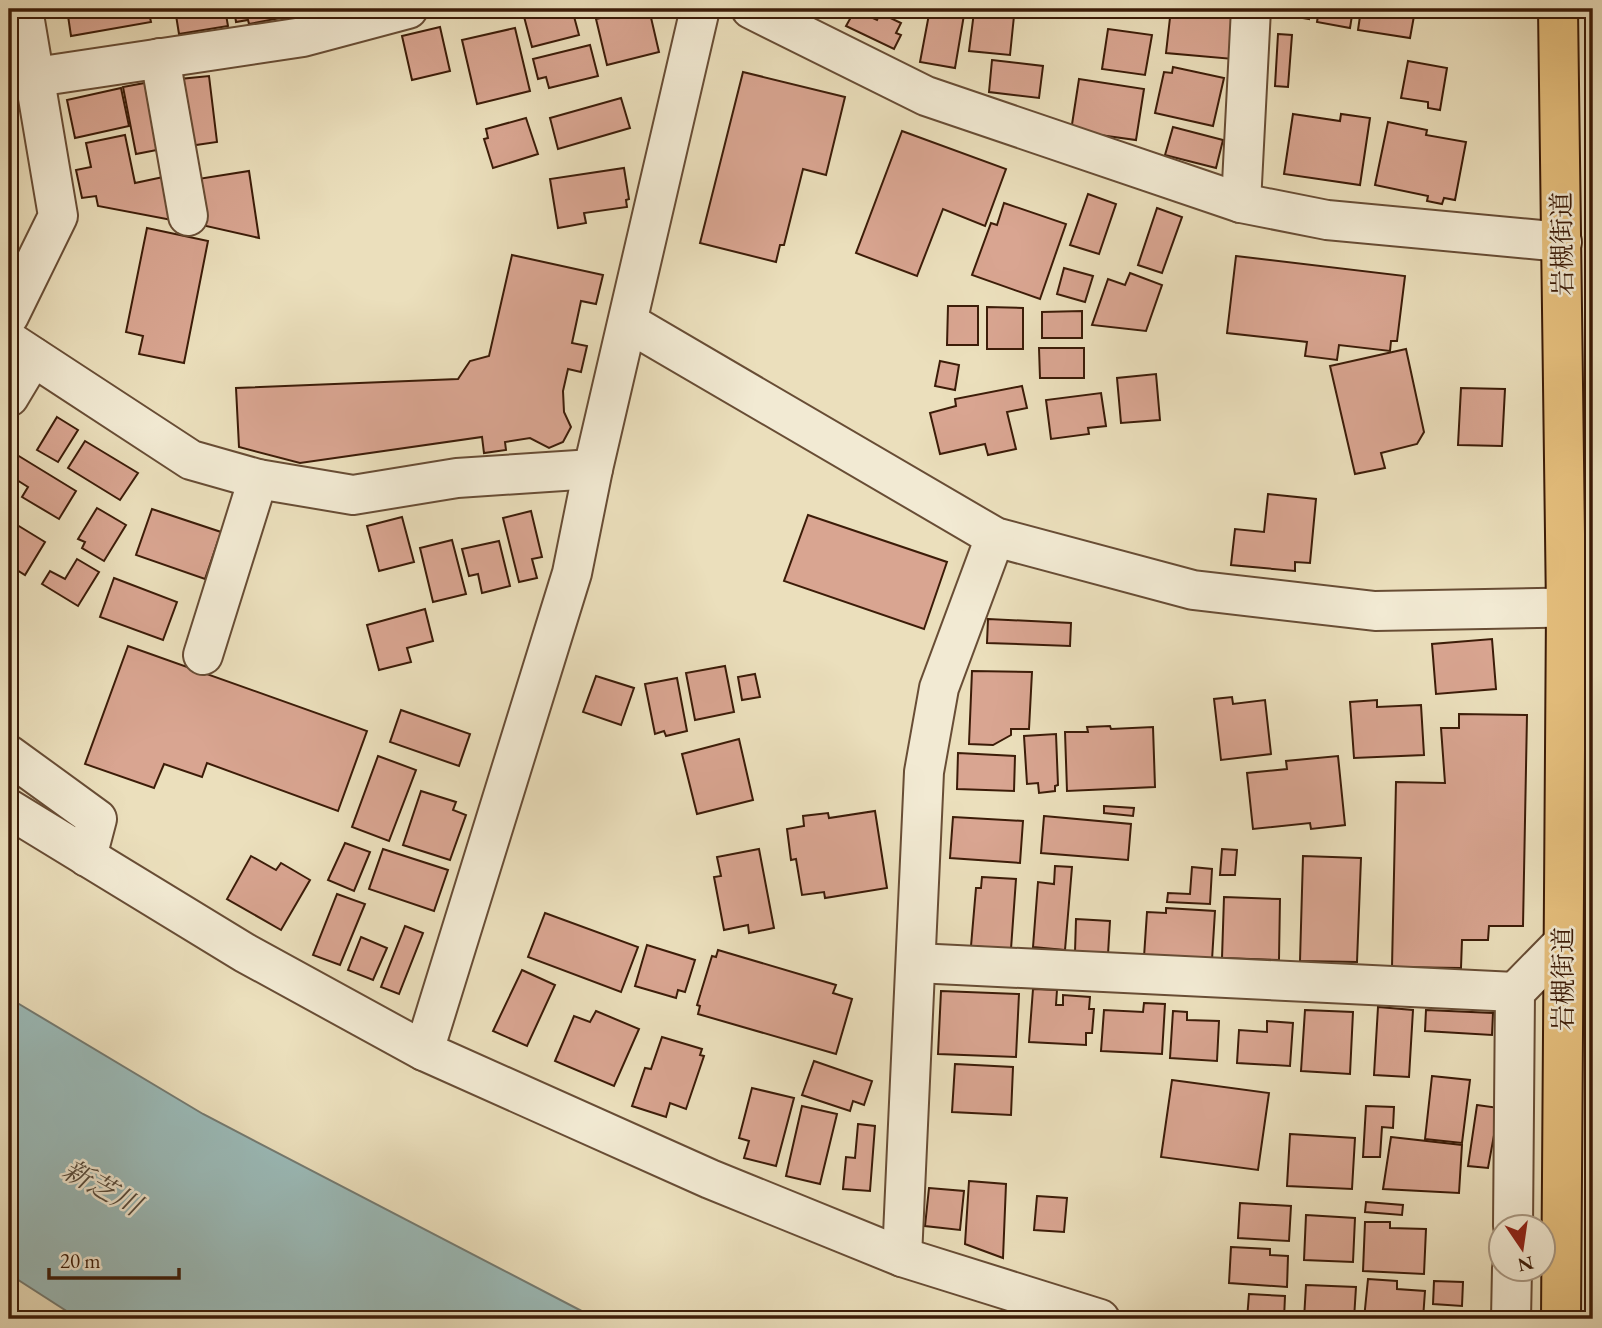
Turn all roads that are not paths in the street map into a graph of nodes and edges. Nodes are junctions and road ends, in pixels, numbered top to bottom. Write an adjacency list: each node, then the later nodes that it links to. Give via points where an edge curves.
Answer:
1 (23, 9): 8 (street)
2 (408, 9): 7 (street, via 303,37)
3 (700, 9): 13 (street)
4 (751, 9): 9 (street, via 926,96)
5 (1251, 9): 9 (street)
6 (1558, 9): 11 (highway, 岩槻街道)
7 (160, 58): 8 (street); 10 (street)
8 (36, 76): 12 (street, via 58,216)
9 (1241, 203): 11 (street, via 1327,220)
10 (188, 216)
11 (1562, 242): 19 (highway, 岩槻街道)
12 (9, 316)
13 (629, 323): 16 (street); 18 (street)
14 (21, 349): 15 (street); 17 (street, via 191,460)
15 (9, 397)
16 (593, 469): 17 (street, via 457,478 353,495); 27 (street, via 572,573)
17 (258, 478): 20 (street)
18 (995, 537): 19 (street, via 1193,590 1375,611); 25 (street, via 939,688 924,772)
19 (1580, 608): 24 (highway, 岩槻街道)
20 (203, 655)
21 (9, 755): 23 (street, via 97,819)
22 (9, 809): 23 (street)
23 (88, 856): 27 (street, via 245,953)
24 (1563, 943): 26 (street); 33 (highway, 岩槻街道)
25 (916, 963): 26 (street); 29 (street)
26 (1515, 992): 28 (street)
27 (424, 1051): 29 (street, via 710,1179)
28 (1513, 1212)
29 (902, 1257): 31 (street)
30 (1512, 1282): 32 (street)
31 (1100, 1319)
32 (1511, 1319)
33 (1561, 1319)

